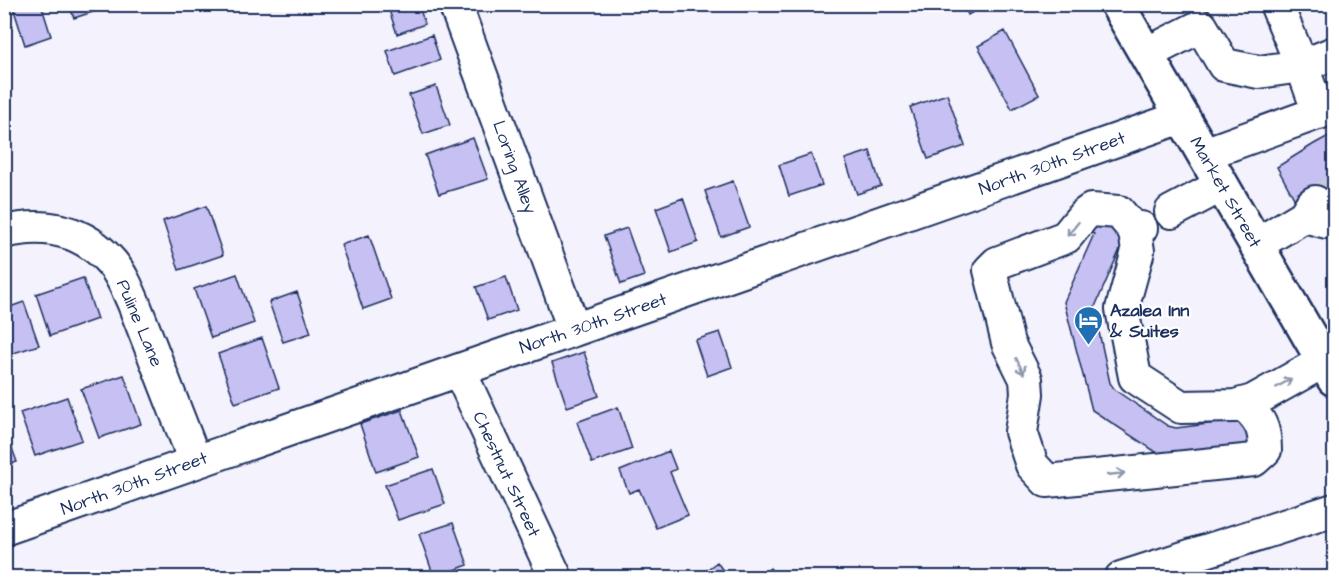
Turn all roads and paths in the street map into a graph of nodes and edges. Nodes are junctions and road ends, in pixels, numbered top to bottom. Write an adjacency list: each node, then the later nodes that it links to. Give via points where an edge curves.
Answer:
1 (455, 4): 16 (street, Loring Alley)
2 (1117, 4): 6 (main road, Market Street)
3 (1276, 4): 7 (street)
4 (1194, 15): 6 (street); 7 (street, via 1224,65 1259,72)
5 (1335, 53): 7 (street)
6 (1146, 54): 9 (main road, Market Street)
7 (1302, 66): 8 (street)
8 (1327, 110): 10 (street)
9 (1182, 117): 10 (main road, Market Street); 16 (street, North 30th Street)
10 (1204, 154): 11 (main road, Market Street)
11 (1222, 185): 12 (street); 15 (main road, Market Street)
12 (1171, 212)
13 (1318, 212): 15 (street)
14 (4, 232): 20 (street, Puline Lane, via 28,227 63,231 97,248 113,263 125,282)
15 (1256, 244): 18 (main road, Market Street)
16 (574, 328): 17 (street, North 30th Street)
17 (459, 370): 20 (street, North 30th Street); 23 (street, Chestnut Street)
18 (1329, 370): 19 (street, one-way to 18)
19 (1244, 404): 19 (street, one-way to 19, via 1181,407 1135,377 1122,309 1138,251 1138,230 1119,212 1091,210 1066,237 997,262 990,270 1008,343 1026,379 1021,432 1032,465 1047,481 1254,460 1265,450 1265,434 1257,416)
20 (195, 461): 22 (street, North 30th Street)
21 (1335, 510): 24 (street)
22 (4, 530)
23 (556, 578)
24 (1121, 578)

